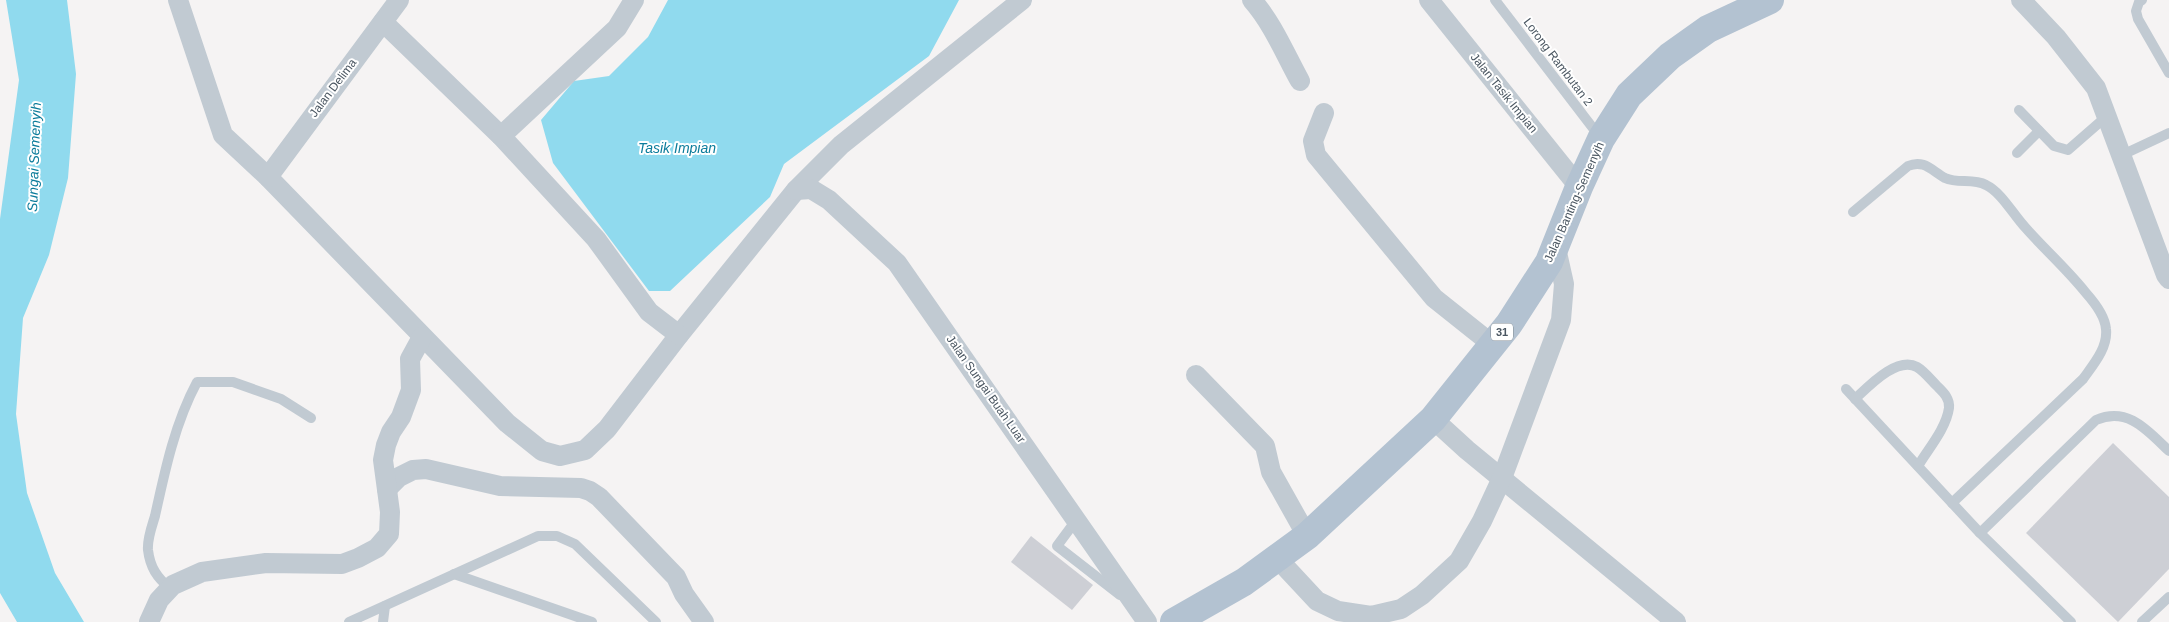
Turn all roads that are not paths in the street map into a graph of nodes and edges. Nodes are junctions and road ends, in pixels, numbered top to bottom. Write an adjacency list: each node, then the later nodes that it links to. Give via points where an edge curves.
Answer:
1 (178, 0): 23 (street, via 224,136)
2 (399, 0): 11 (street, Jalan Delima)
3 (634, 0): 19 (street, via 617,28)
4 (1022, 0): 25 (street, via 841,144)
5 (1252, 0): 13 (street)
6 (1429, 0): 24 (street, Jalan Tasik Impian)
7 (1495, 0): 20 (lane, Lorong Rambutan 2)
8 (1770, 0): 20 (main road, Jalan Banting-Semenyih / 31, via 1708,29 1670,56 1629,95)
9 (2021, 0): 16 (street, via 2056,37 2096,88)
10 (2142, 0): 12 (lane, via 2136,11 2138,19)
11 (383, 22): 19 (street); 23 (street, Jalan Delima)
12 (2169, 73)
13 (1300, 81)
14 (2019, 110): 17 (lane)
15 (1324, 113): 31 (street, via 1313,141 1316,155 1434,298)
16 (2106, 116): 17 (lane, via 2068,150 2054,146); 22 (street)
17 (2039, 131): 21 (lane)
18 (2169, 133): 22 (lane)
19 (502, 136): 29 (street, via 596,239 649,312)
20 (1602, 139): 24 (main road, Jalan Banting-Semenyih / 31)
21 (2017, 153)
22 (2122, 155): 28 (street)
23 (268, 177): 30 (street)
24 (1578, 187): 27 (main road, Jalan Banting-Semenyih / 31)
25 (796, 190): 29 (street); 42 (street, Jalan Sungai Buah Luar, via 811,189 829,200 896,263)
26 (1853, 212): 41 (lane, via 1915,163 1923,164 1946,178 1986,185 2086,292 2101,313 2106,327 2106,341 2083,379)
27 (1556, 248): 31 (main road, Jalan Banting-Semenyih / 31); 39 (street, via 1564,284 1561,320)
28 (2169, 279)
29 (678, 335): 30 (street, via 607,428 585,450 560,456 542,450 507,423)
30 (422, 337): 40 (street, via 410,358 410,390 401,417 386,445 383,460)
31 (1493, 345): 36 (main road, Jalan Banting-Semenyih / 31)
32 (1196, 375): 44 (street, via 1265,446 1272,472)
33 (1846, 389): 34 (lane)
34 (1855, 399): 38 (lane); 38 (lane, via 1885,372 1902,365 1919,369 1945,394 1948,413)
35 (311, 418): 47 (lane, via 281,399 233,382 197,382 185,404 164,471 148,548 150,564 158,578)
36 (1433, 419): 39 (street); 44 (main road, Jalan Banting-Semenyih / 31)
37 (2169, 451): 43 (lane, via 2143,426 2124,416 2106,415 2096,420)
38 (1918, 466): 41 (lane)
39 (1502, 478): 45 (street, via 1459,561 1422,595 1401,609 1371,616 1338,611 1317,601); 58 (street)
40 (387, 489): 47 (street, via 389,534 377,548 358,558 342,564 266,563 202,572); 56 (street, via 412,470 426,469 500,486 590,491 617,514 676,577)
41 (1952, 503): 43 (lane)
42 (1077, 519): 50 (street, Jalan Sungai Buah Luar); 50 (lane, via 1057,546)
43 (1980, 533): 59 (lane)
44 (1307, 536): 45 (main road, Jalan Banting-Semenyih / 31)
45 (1277, 558): 57 (main road, Jalan Banting-Semenyih / 31, via 1244,582)
46 (454, 574): 49 (lane); 54 (lane); 55 (lane, via 538,536 557,536 575,544)
47 (170, 588): 51 (street, via 159,600)
48 (2169, 597): 60 (lane)
49 (385, 606): 52 (lane); 53 (lane)
50 (1143, 616)
51 (149, 622)
52 (349, 622)
53 (383, 622)
54 (592, 622)
55 (656, 622)
56 (704, 622)
57 (1174, 622)
58 (1676, 622)
59 (2071, 622)
60 (2142, 622)

